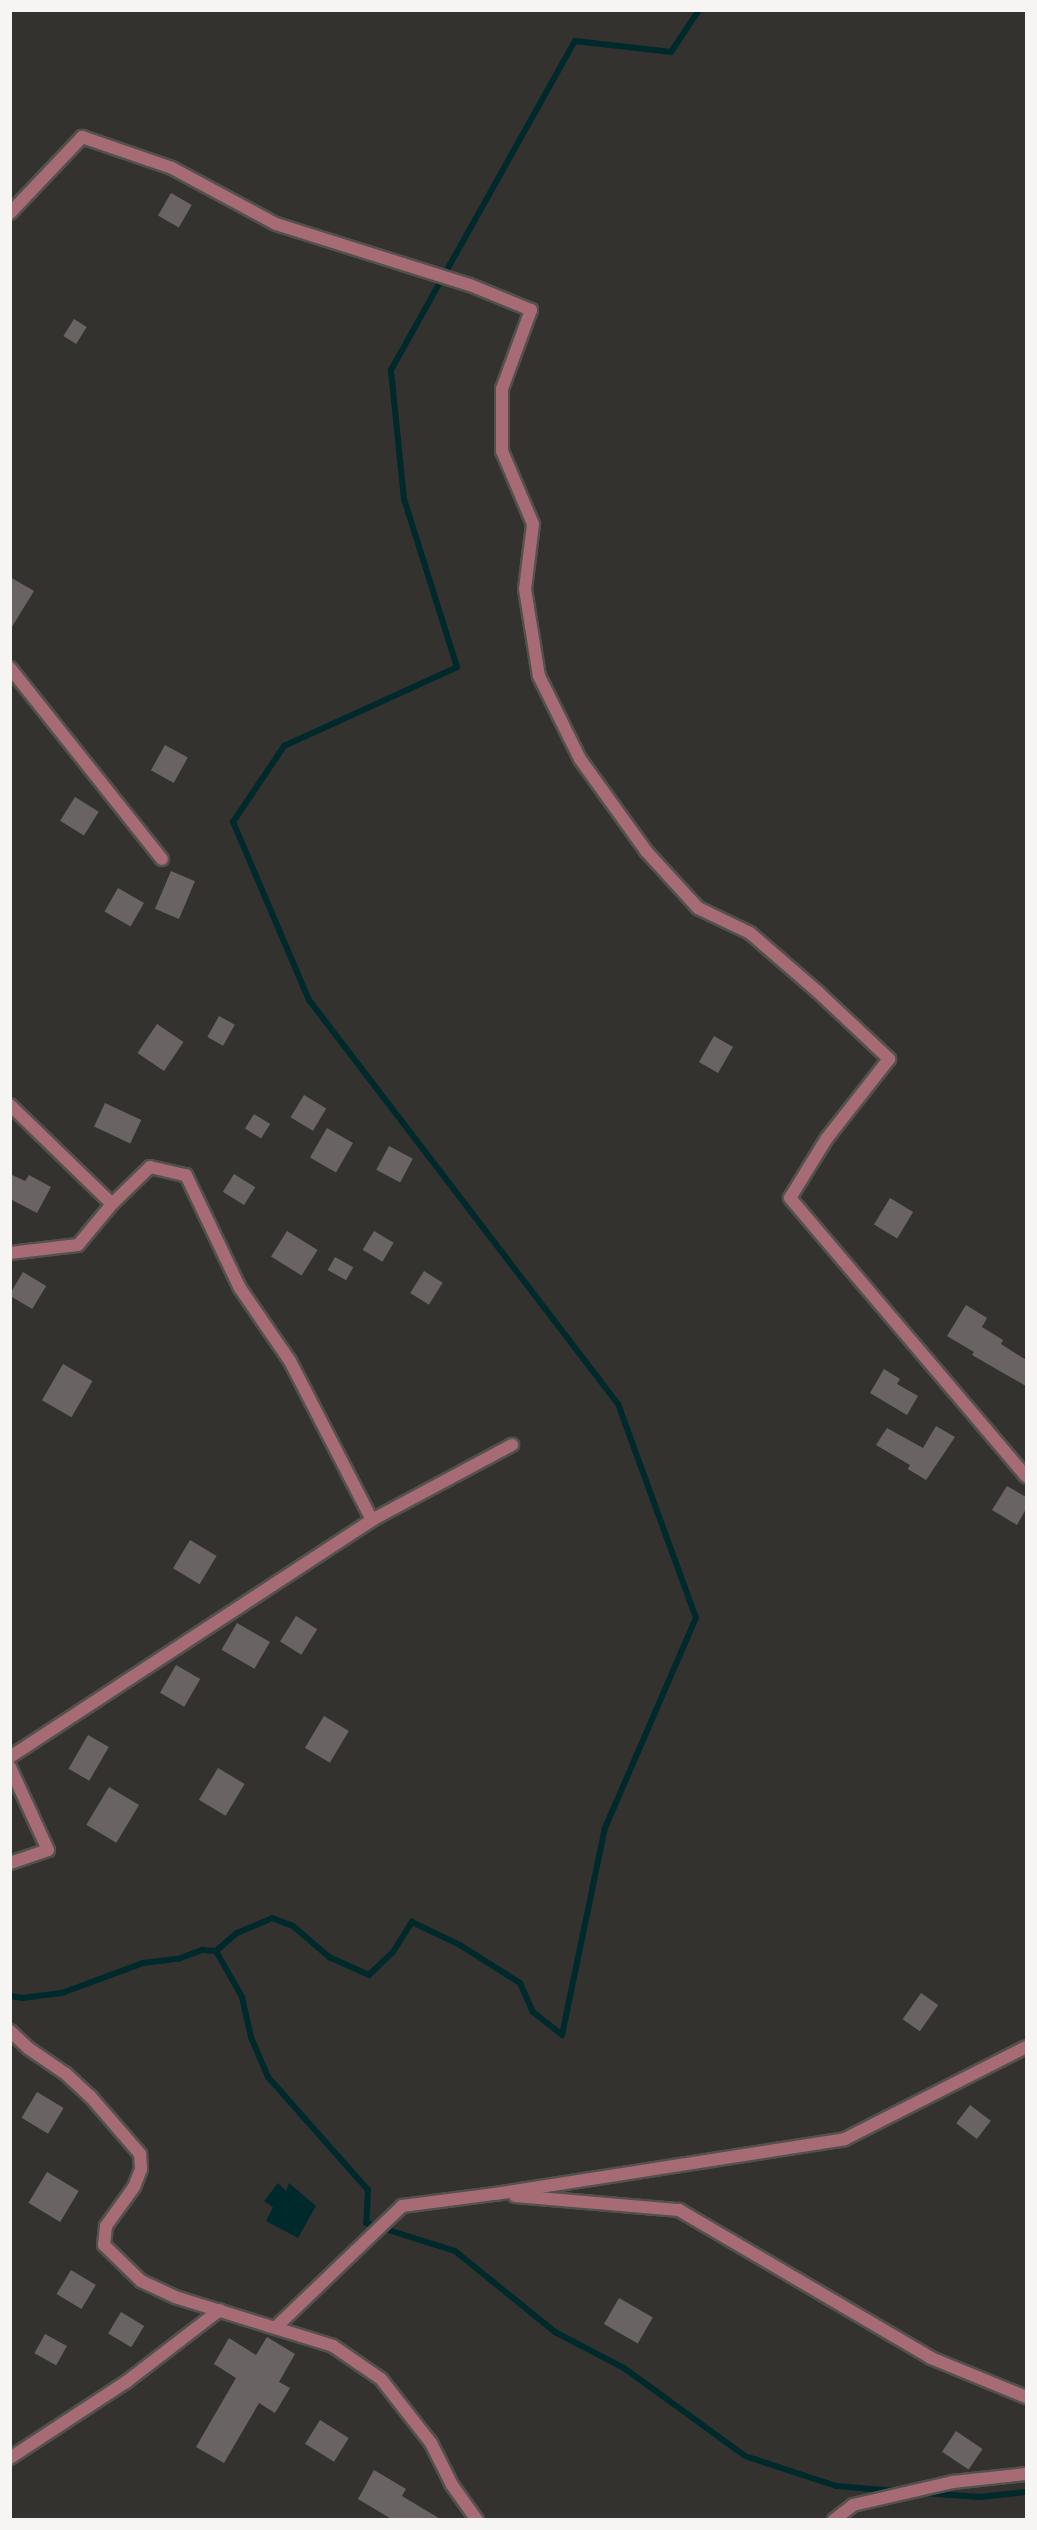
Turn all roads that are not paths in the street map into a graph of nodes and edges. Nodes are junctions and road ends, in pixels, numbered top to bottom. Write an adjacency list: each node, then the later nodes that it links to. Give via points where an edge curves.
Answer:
1 (10, 213): 8 (street, via 82,137 172,168 276,224 470,285 531,310 502,389 502,451 533,524 525,590 539,676 580,759 646,852 698,908 750,933 889,1059 827,1138 790,1198)
2 (10, 668): 3 (street)
3 (162, 859)
4 (10, 1105): 5 (street)
5 (112, 1204): 6 (street, via 78,1245); 9 (street, via 150,1167 186,1175 240,1288 290,1361)
6 (10, 1253)
7 (512, 1445): 9 (street)
8 (1026, 1476)
9 (372, 1520): 10 (street)
10 (10, 1756)
11 (10, 1767): 12 (street, via 48,1850)
12 (10, 1863)
13 (10, 2031): 16 (street, via 74,2082 140,2154 141,2169 134,2187 106,2226 104,2245 141,2281 175,2297)
14 (1026, 2047): 15 (street, via 845,2139)
15 (495, 2194): 17 (street, via 402,2206); 18 (street, via 679,2210 931,2358)
16 (220, 2310): 17 (street); 19 (street, via 126,2382)
17 (275, 2328): 21 (street, via 333,2346 381,2379 431,2443 452,2485)
18 (1026, 2397)
19 (10, 2458)
20 (1025, 2474): 22 (street, via 941,2485 853,2505)
21 (477, 2520)
22 (834, 2520)

